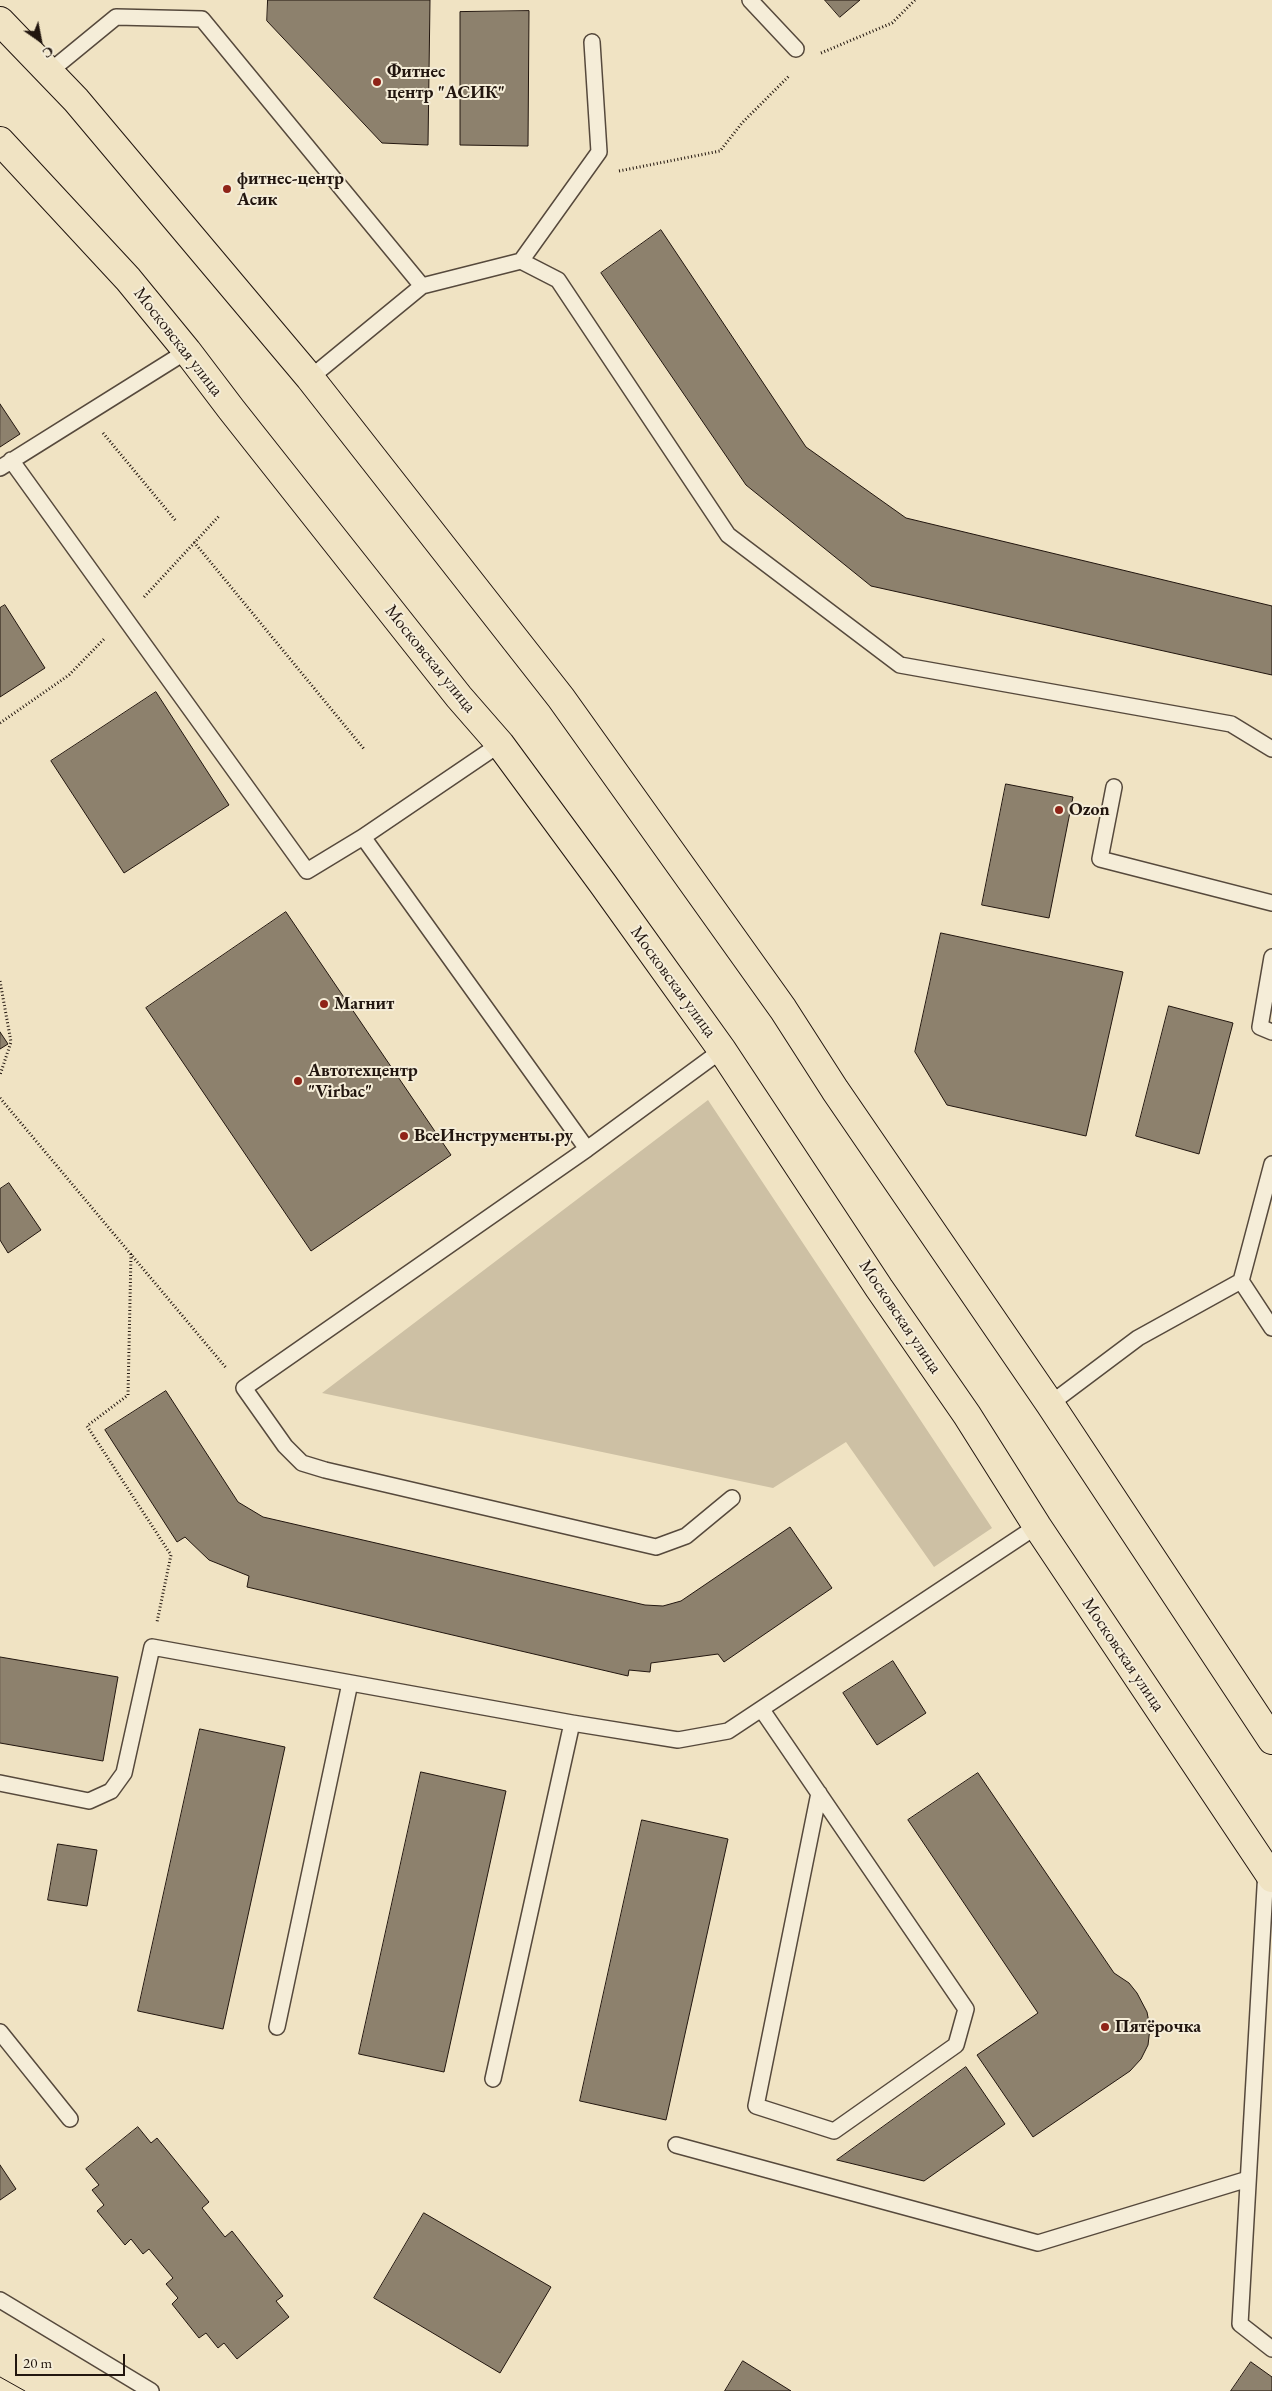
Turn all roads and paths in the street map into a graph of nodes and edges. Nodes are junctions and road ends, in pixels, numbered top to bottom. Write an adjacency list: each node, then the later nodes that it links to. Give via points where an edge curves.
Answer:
1 (750, 0): 5 (lane)
2 (915, 0): 6 (path, via 892,23)
3 (0, 21): 7 (highway)
4 (592, 42): 10 (lane, via 599,152)
5 (796, 49)
6 (813, 57)
7 (49, 72): 12 (lane, via 116,17 202,19); 14 (highway)
8 (790, 74): 10 (path, via 742,123 720,151)
9 (0, 141): 13 (highway, Московская улица, via 128,279)
10 (580, 178): 11 (lane)
11 (521, 261): 12 (lane); 21 (lane, via 558,280 728,535 900,665 1231,724)
12 (422, 286): 14 (lane)
13 (187, 351): 15 (lane); 19 (highway, Московская улица, via 459,697)
14 (310, 378): 37 (highway, via 561,698 783,1009 840,1098)
15 (87, 414): 16 (lane); 17 (path)
16 (6, 464): 23 (lane, via 307,871)
17 (176, 521)
18 (194, 542): 20 (path)
19 (500, 744): 23 (lane); 28 (highway, Московская улица)
20 (364, 749)
21 (1272, 749)
22 (1114, 787): 24 (lane, via 1100,859)
23 (363, 837): 31 (lane)
24 (1272, 903)
25 (1272, 957): 27 (lane, via 1260,1027)
26 (0, 981): 29 (path, via 11,1042)
27 (1272, 1032)
28 (722, 1050): 31 (lane); 39 (highway, Московская улица, via 967,1415)
29 (0, 1075)
30 (0, 1098): 33 (path)
31 (587, 1149): 36 (lane)
32 (1272, 1164): 34 (lane)
33 (131, 1254): 36 (path); 40 (path, via 128,1395 87,1426 171,1554)
34 (1241, 1281): 35 (lane); 37 (lane, via 1138,1338)
35 (1272, 1328)
36 (244, 1388): 38 (lane, via 285,1446 302,1463 656,1547 686,1536)
37 (1050, 1404): 44 (highway)
38 (732, 1498)
39 (1037, 1526): 42 (lane); 47 (highway, Московская улица)
40 (152, 1648): 41 (lane); 45 (lane, via 124,1773 111,1791 89,1801)
41 (350, 1683): 43 (lane); 48 (lane)
42 (762, 1710): 43 (lane, via 728,1731 678,1740); 46 (lane)
43 (572, 1723): 50 (lane)
44 (1272, 1740)
45 (0, 1783)
46 (819, 1793): 46 (lane, via 966,2009 956,2045 834,2131 756,2106)
47 (1269, 1874): 53 (lane)
48 (277, 2027)
49 (0, 2032): 51 (lane)
50 (493, 2079)
51 (70, 2119)
52 (676, 2145): 53 (lane, via 1038,2243)
53 (1248, 2179): 55 (lane, via 1240,2324)
54 (0, 2300): 56 (lane)
55 (1272, 2349)
56 (151, 2391)

